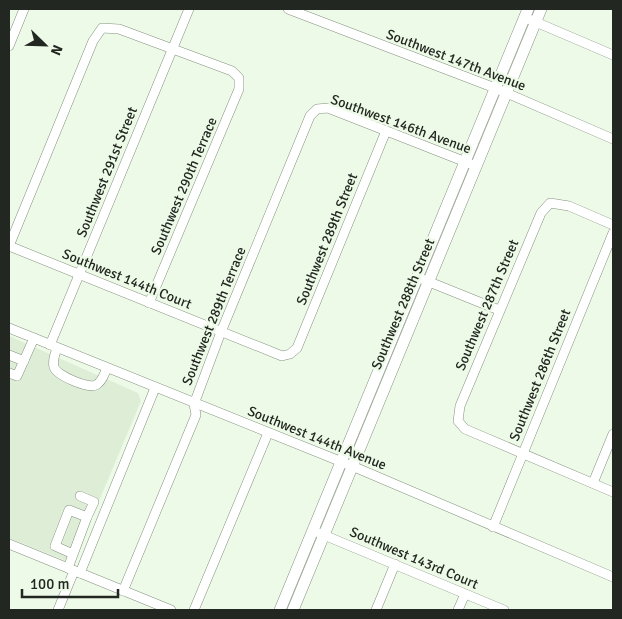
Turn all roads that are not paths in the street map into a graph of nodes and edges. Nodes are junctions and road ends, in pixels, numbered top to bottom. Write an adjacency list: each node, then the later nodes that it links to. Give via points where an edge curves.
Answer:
1 (24, 9): 7 (street)
2 (189, 9): 8 (street, Southwest 291st Street)
3 (288, 9): 10 (street, Southwest 147th Avenue)
4 (541, 9): 6 (main road, Southwest 288th Street)
5 (526, 13): 6 (street); 10 (main road, Southwest 288th Street)
6 (536, 22): 9 (street); 11 (main road, Southwest 288th Street)
7 (9, 46)
8 (173, 48): 19 (street, via 119,29 102,28 93,41); 20 (street, Southwest 291st Street); 23 (street, Southwest 290th Terrace, via 232,71 239,78 239,89)
9 (613, 55)
10 (495, 88): 11 (street, Southwest 147th Avenue); 15 (main road, Southwest 288th Street)
11 (506, 93): 14 (street, Southwest 147th Avenue); 16 (main road, Southwest 288th Street)
12 (317, 109): 13 (street, Southwest 146th Avenue, via 328,108); 26 (street, Southwest 289th Terrace, via 310,116)
13 (386, 131): 15 (street, Southwest 146th Avenue); 29 (street, Southwest 289th Street, via 297,348)
14 (613, 139)
15 (465, 162): 16 (street, Southwest 146th Avenue); 21 (main road, Southwest 288th Street)
16 (476, 166): 22 (main road, Southwest 288th Street)
17 (613, 225): 24 (street, Southwest 287th Street, via 570,206 550,203 541,213)
18 (613, 233): 38 (street, Southwest 286th Street)
19 (9, 246): 20 (street, Southwest 144th Court)
20 (79, 275): 23 (street, Southwest 144th Court); 28 (street, Southwest 291st Street)
21 (417, 277): 22 (street); 39 (main road, Southwest 288th Street)
22 (429, 282): 24 (street); 39 (main road, Southwest 288th Street)
23 (149, 303): 26 (street, Southwest 144th Court)
24 (499, 310): 38 (street, Southwest 287th Street, via 460,406 458,421 465,429)
25 (9, 328): 27 (street, Southwest 144th Avenue)
26 (221, 332): 29 (street, Southwest 144th Court, via 282,356); 35 (street, Southwest 289th Terrace)
27 (34, 338): 28 (street, Southwest 144th Avenue); 31 (street)
28 (54, 347): 32 (street, Southwest 144th Avenue); 32 (street, Southwest 291st Street, via 54,367 60,375 94,386 102,380)
29 (290, 354)
30 (9, 355): 31 (street)
31 (24, 361): 33 (street, via 17,376)
32 (107, 368): 34 (street, Southwest 144th Avenue)
33 (9, 373)
34 (155, 388): 35 (street, Southwest 144th Avenue); 49 (street)
35 (194, 404): 36 (street, Southwest 144th Avenue); 51 (street, Southwest 289th Terrace, via 196,415)
36 (268, 433): 39 (street, Southwest 144th Avenue); 55 (street)
37 (613, 434): 40 (street)
38 (522, 454): 40 (street); 44 (street, Southwest 286th Street)
39 (346, 464): 44 (street, Southwest 144th Avenue); 45 (main road, Southwest 288th Street)
40 (593, 483): 41 (street)
41 (613, 492)
42 (80, 496): 43 (street, via 94,502)
43 (87, 517): 47 (street); 47 (street, via 69,510 55,546)
44 (493, 527): 50 (street, Southwest 144th Avenue)
45 (318, 533): 48 (street, Southwest 143rd Court); 56 (main road, Southwest 288th Street); 57 (main road, Southwest 288th Street)
46 (9, 544): 49 (street)
47 (73, 554): 49 (street)
48 (395, 564): 52 (street, Southwest 143rd Court); 58 (street)
49 (74, 571): 51 (street); 53 (street)
50 (613, 577)
51 (123, 591): 54 (street)
52 (465, 594): 59 (street); 60 (street, Southwest 143rd Court)
53 (58, 610)
54 (171, 610)
55 (194, 610)
56 (280, 610)
57 (293, 610)
58 (376, 610)
59 (458, 610)
60 (504, 610)

